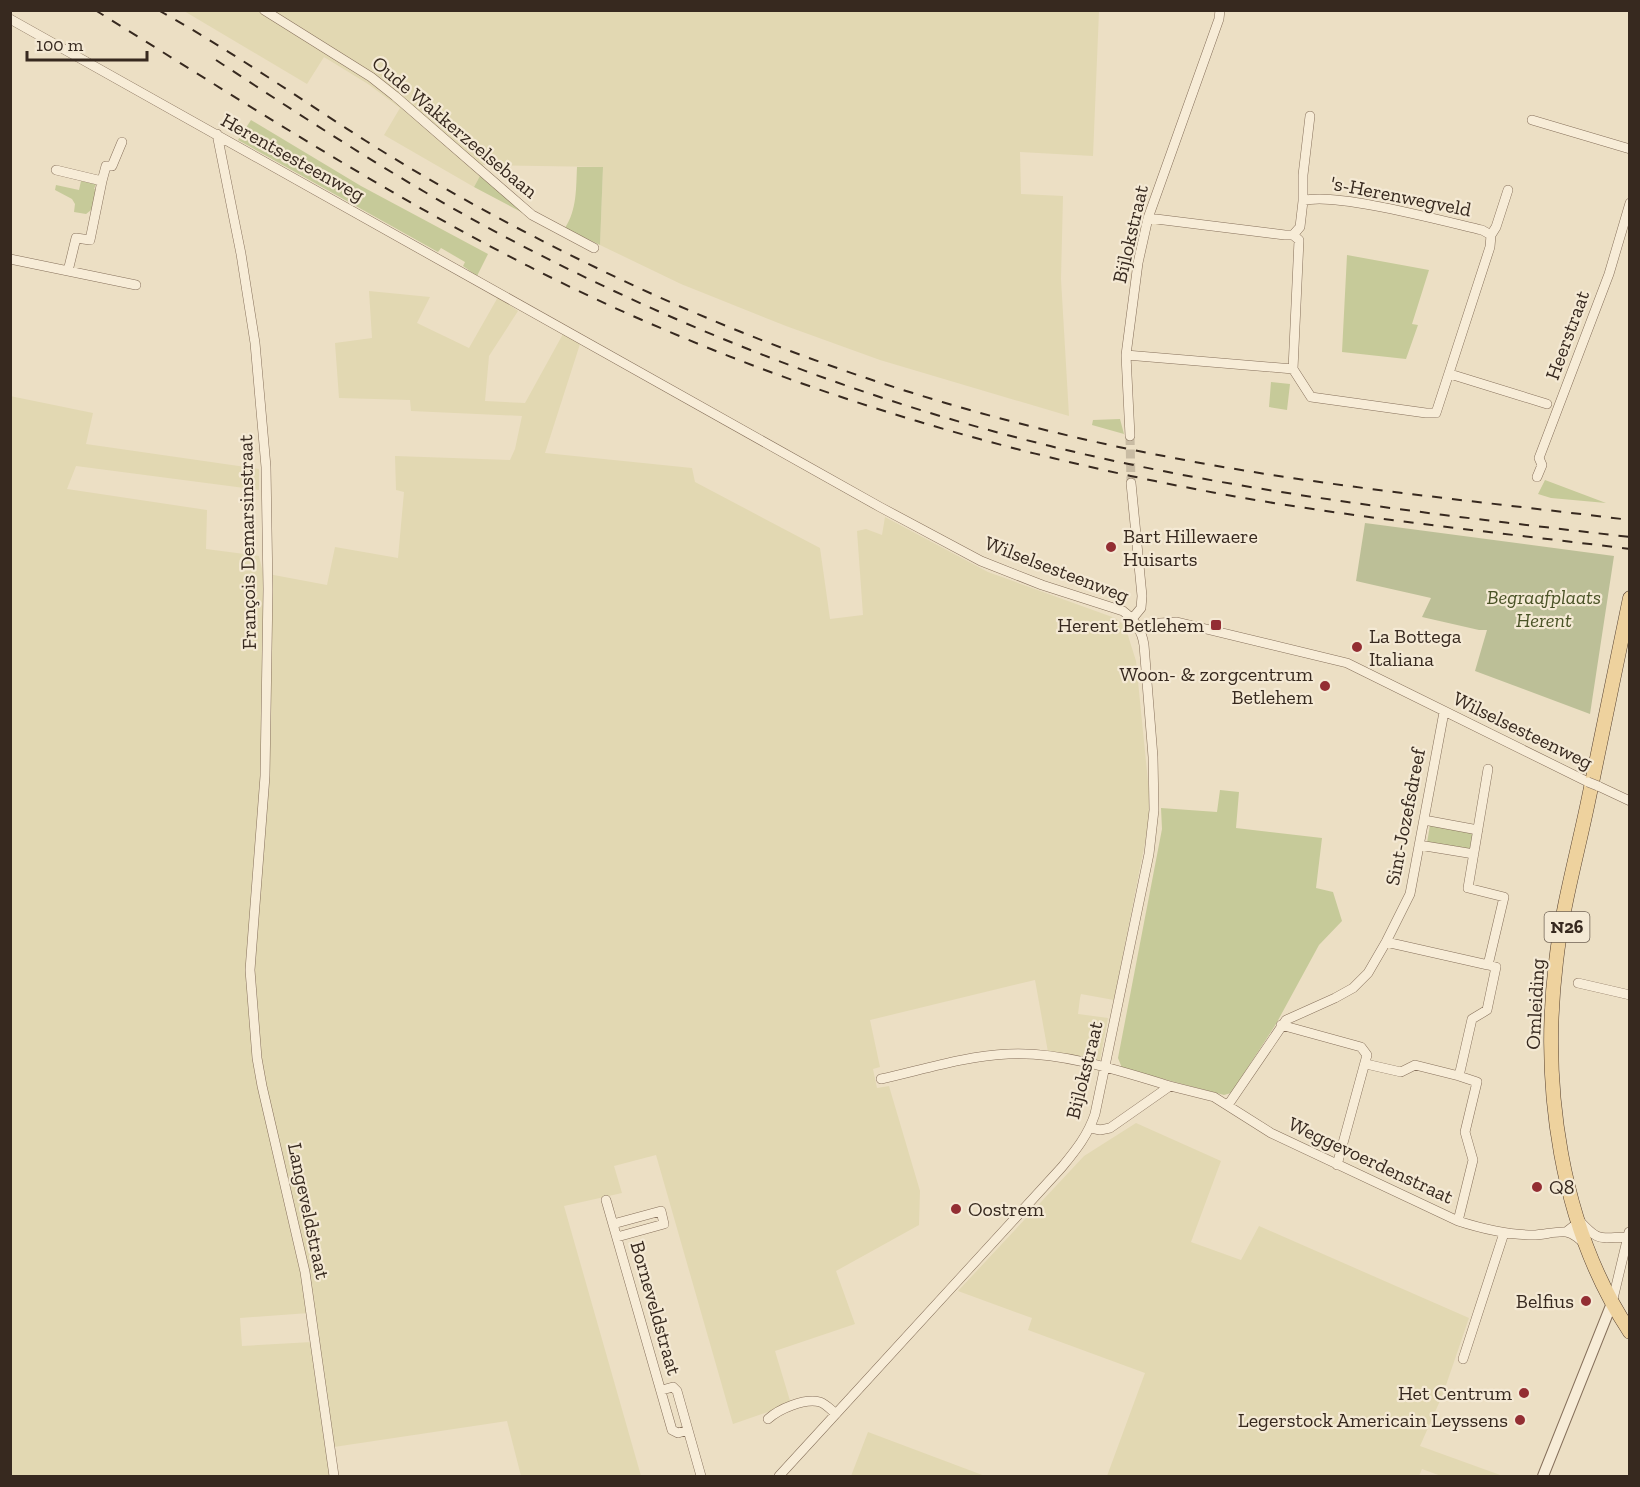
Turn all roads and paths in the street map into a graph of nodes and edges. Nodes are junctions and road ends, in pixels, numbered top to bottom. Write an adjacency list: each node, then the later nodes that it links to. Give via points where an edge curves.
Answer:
1 (264, 10): 17 (street, Oude Wakkerzeelsebaan, via 371,77 532,215)
2 (1222, 12): 14 (street, Bijlokstraat)
3 (10, 19): 6 (street, Herentsesteenweg)
4 (1310, 116): 12 (street, 's-Herenwegveld)
5 (1532, 120): 8 (street)
6 (217, 134): 21 (street, Herentsesteenweg); 41 (street, François Demarsinstraat, via 255,343 266,467 265,776)
7 (122, 142): 10 (street, via 112,166 106,166)
8 (1629, 149)
9 (56, 170): 10 (street)
10 (102, 181): 19 (street, via 90,240 76,238)
11 (1508, 190): 16 (street, 's-Herenwegveld)
12 (1303, 201): 15 (street, 's-Herenwegveld, via 1300,227); 16 (street, 's-Herenwegveld, via 1312,198 1354,202 1482,230)
13 (1629, 203): 27 (street, Heerstraat, via 1609,274 1539,458 1542,465)
14 (1148, 218): 15 (street); 22 (street, Bijlokstraat)
15 (1293, 235): 23 (street, 's-Herenwegveld, via 1299,240)
16 (1491, 236): 24 (street, 's-Herenwegveld)
17 (594, 248)
18 (10, 259): 19 (street)
19 (68, 271): 20 (street)
20 (136, 285)
21 (557, 326): 30 (street, Wilselsesteenweg, via 981,561 1123,611)
22 (1126, 355): 23 (street); 26 (street, Bijlokstraat)
23 (1293, 369): 24 (street, 's-Herenwegveld, via 1311,397 1426,413 1436,413)
24 (1450, 374): 25 (street)
25 (1547, 404)
26 (1130, 436)
27 (1537, 477)
28 (1131, 483): 30 (street, via 1142,597 1141,608)
29 (1629, 598): 55 (main road, Omleiding / N26, via 1559,938 1552,998 1552,1091)
30 (1132, 619): 32 (street, Wilselsesteenweg)
31 (1629, 623): 62 (main road, Omleiding / N26, via 1564,939 1558,1001 1563,1115)
32 (1140, 631): 33 (street, Wilselsesteenweg, via 1160,623 1177,622 1323,656 1366,671); 47 (street, Bijlokstraat, via 1153,757 1154,810 1149,854)
33 (1444, 712): 35 (street, Wilselsesteenweg, bridge); 36 (street, Sint-Jozefsdreef)
34 (1488, 769): 37 (street)
35 (1629, 801)
36 (1424, 820): 37 (street); 38 (street, Sint-Jozefsdreef)
37 (1478, 830): 39 (street)
38 (1419, 845): 39 (street); 40 (street, Sint-Jozefsdreef, via 1410,894)
39 (1473, 855): 42 (street, via 1468,888 1504,897)
40 (1386, 942): 42 (street); 45 (street, Sint-Jozefsdreef, via 1368,973 1353,988)
41 (251, 953): 70 (street, Langeveldstraat, via 257,1058 305,1272)
42 (1488, 965): 48 (street, via 1496,967 1487,1010 1472,1019)
43 (1578, 983): 44 (street)
44 (1629, 995)
45 (1281, 1025): 46 (street, via 1361,1047 1367,1054); 51 (street, Sint-Jozefsdreef)
46 (1366, 1064): 48 (street, via 1401,1072 1415,1065); 53 (street)
47 (1106, 1066): 49 (street, Weggevoerdenstraat, via 1010,1053); 50 (street, Weggevoerdenstraat); 52 (street, Bijlokstraat)
48 (1459, 1076): 56 (street, via 1477,1082 1465,1132 1473,1160)
49 (881, 1079)
50 (1170, 1086): 51 (street, Weggevoerdenstraat, via 1214,1097); 52 (street, via 1110,1128)
51 (1228, 1105): 53 (street, Weggevoerdenstraat, via 1271,1133)
52 (1090, 1128): 67 (street, Bijlokstraat, via 1062,1167)
53 (1337, 1165): 56 (street, Weggevoerdenstraat)
54 (606, 1200): 57 (street, Borneveldstraat)
55 (1578, 1219): 58 (street); 62 (main road, Omleiding / N26)
56 (1458, 1221): 59 (street, Weggevoerdenstraat)
57 (613, 1224): 61 (street, Borneveldstraat); 61 (street, Borneveldstraat, via 661,1211 664,1224)
58 (1566, 1232): 59 (street, Weggevoerdenstraat); 62 (street)
59 (1504, 1233): 65 (street)
60 (1628, 1234): 62 (street); 63 (street)
61 (616, 1237): 66 (street, Borneveldstraat)
62 (1588, 1240): 63 (main road, Omleiding / N26, via 1607,1275)
63 (1612, 1303): 64 (main road, Omleiding / N26); 73 (street)
64 (1629, 1332)
65 (1463, 1359)
66 (662, 1390): 69 (street, Borneveldstraat, via 677,1391); 69 (street, Borneveldstraat, via 672,1430)
67 (836, 1414): 68 (street, via 819,1402 806,1402 780,1410); 72 (street, Bijlokstraat)
68 (768, 1419)
69 (688, 1430): 71 (street, Borneveldstraat)
70 (334, 1476)
71 (701, 1476)
72 (779, 1476)
73 (1543, 1476)

